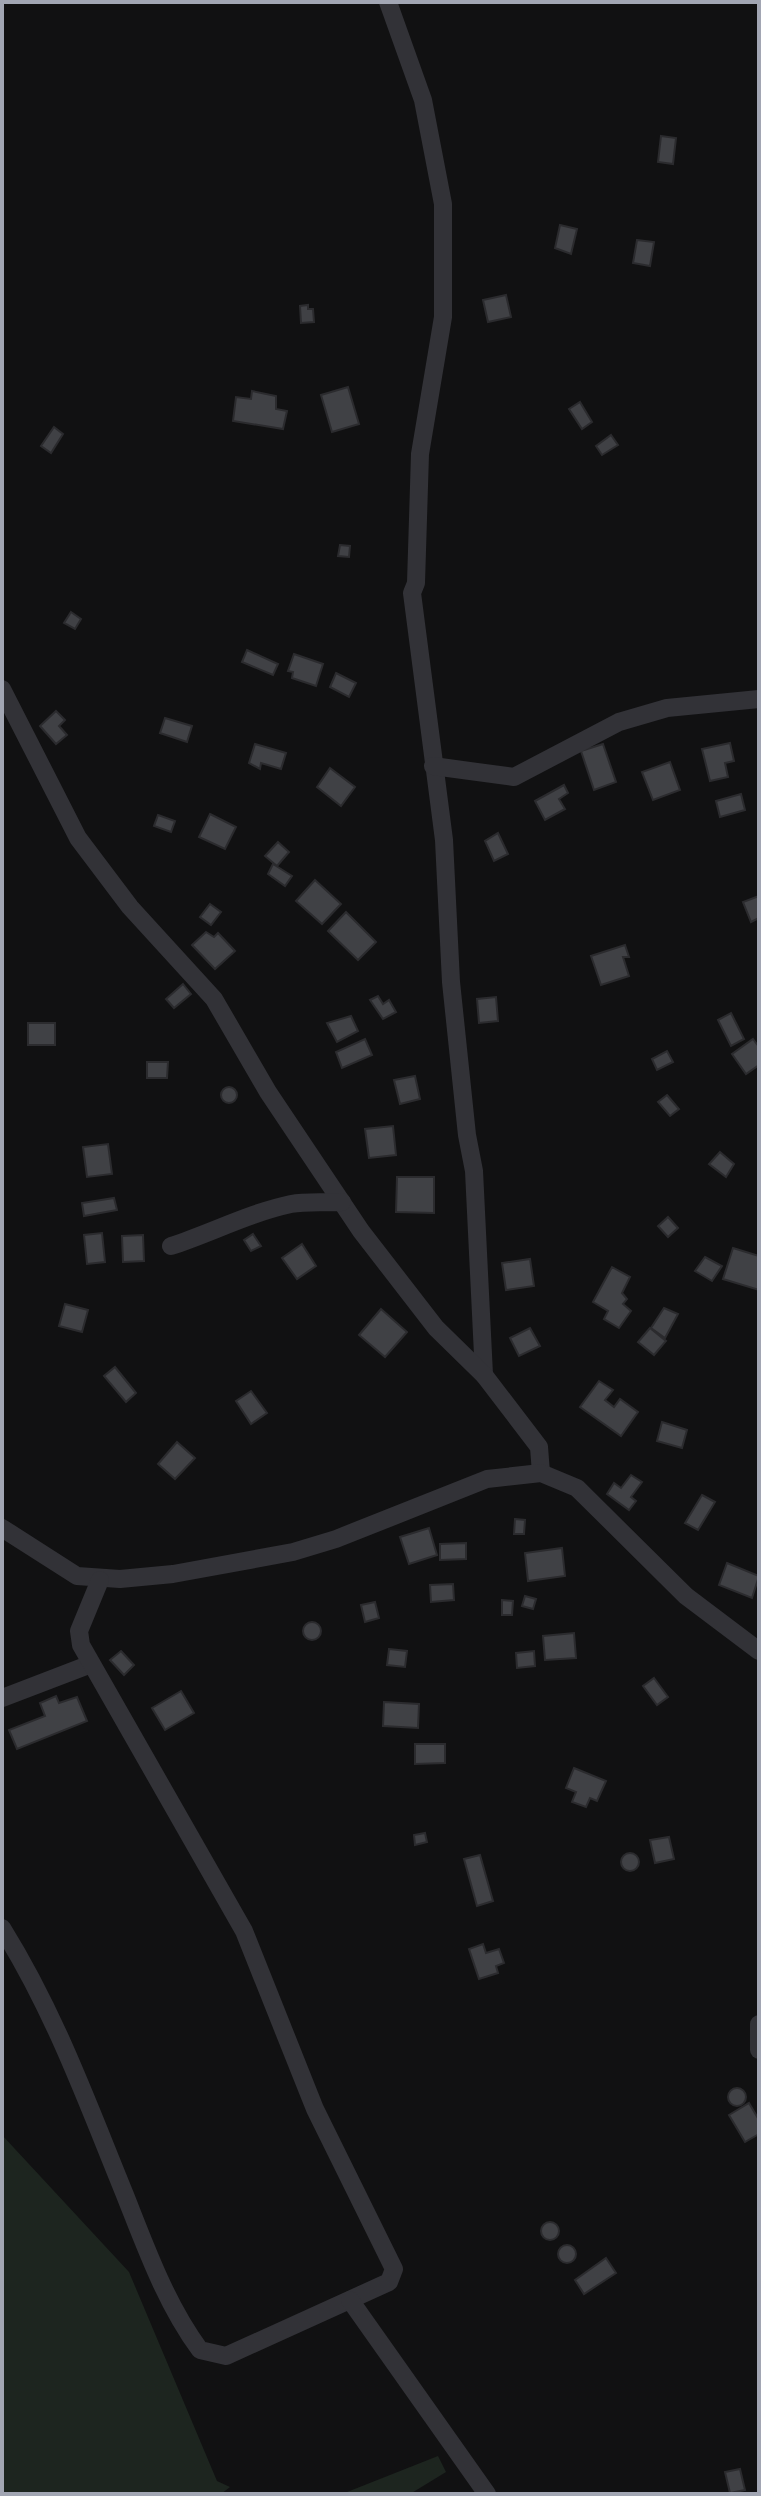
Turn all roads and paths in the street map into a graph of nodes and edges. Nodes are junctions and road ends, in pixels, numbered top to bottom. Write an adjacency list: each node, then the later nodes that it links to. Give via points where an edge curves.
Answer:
1 (388, 2): 4 (street, via 423,100 443,204 443,317 420,454 412,593)
2 (2, 689): 5 (street, via 78,838 130,907 214,999)
3 (759, 699): 4 (street, via 667,708 619,722 514,777)
4 (433, 766): 7 (street, via 474,1171)
5 (342, 1202): 6 (street, via 294,1203); 7 (street, via 436,1328)
6 (171, 1246)
7 (484, 1375): 8 (street, via 539,1447)
8 (541, 1473): 10 (street, via 487,1479 293,1552 173,1574); 11 (street, via 577,1488 686,1596)
9 (2, 1528): 10 (street, via 62,1568)
10 (100, 1580): 12 (street, via 79,1631)
11 (759, 1651)
12 (91, 1664): 13 (street); 17 (street, via 244,1931 315,2109 394,2269 389,2282)
13 (2, 1698)
14 (2, 1928): 17 (street, via 50,2009 171,2304 200,2350 226,2356)
15 (759, 2024): 16 (street)
16 (759, 2050)
17 (350, 2300): 18 (street)
18 (487, 2494)

